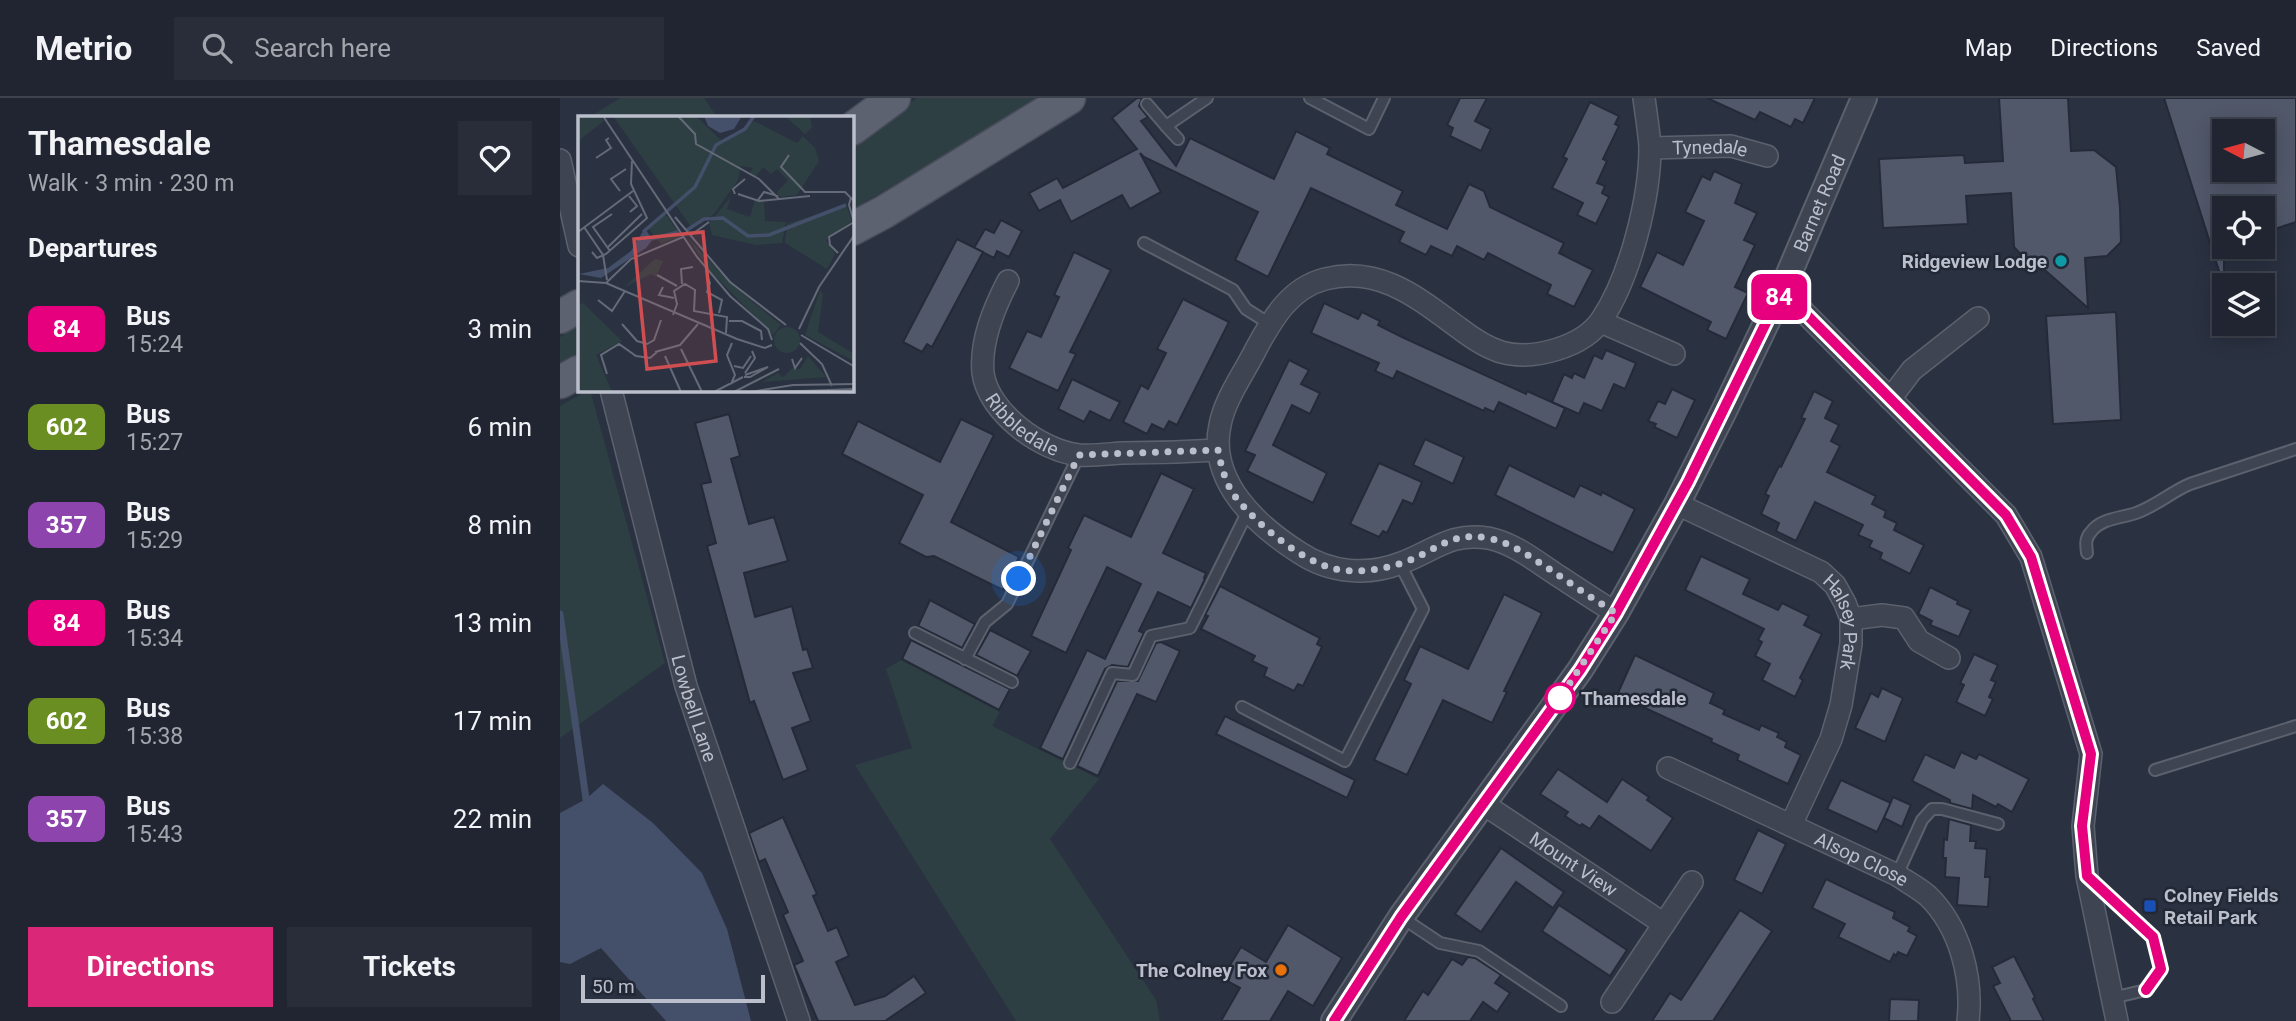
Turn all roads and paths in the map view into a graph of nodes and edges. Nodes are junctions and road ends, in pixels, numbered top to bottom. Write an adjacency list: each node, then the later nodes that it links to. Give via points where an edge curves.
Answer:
1 (894, 98): 10 (main road)
2 (1069, 98): 15 (main road)
3 (1207, 98): 9 (lane)
4 (1310, 98): 5 (lane, via 1369,129)
5 (1384, 98)
6 (1644, 98): 12 (street)
7 (1864, 98): 19 (street, Barnet Road)
8 (1147, 104): 9 (lane)
9 (1166, 127): 11 (lane)
10 (854, 128)
11 (1178, 139)
12 (1650, 148): 13 (street, Tynedale, via 1731,146); 23 (street, via 1644,204 1632,250)
13 (1767, 156)
14 (560, 160): 16 (street)
15 (854, 228)
16 (578, 241)
17 (1144, 243): 24 (lane, via 1233,290 1246,309)
18 (1008, 281): 32 (street, Ribbledale, via 984,345 984,374 991,394 1030,437)
19 (1782, 290): 29 (street); 33 (street, Barnet Road)
20 (578, 307): 21 (main road)
21 (560, 317)
22 (1978, 318): 29 (street, via 1912,370)
23 (1601, 322): 24 (street, via 1563,347 1525,355 1504,353 1481,345 1409,292 1372,277 1344,275 1300,290); 25 (street)
24 (1270, 324): 31 (street, via 1227,405)
25 (1674, 354)
26 (578, 373): 27 (main road)
27 (560, 383)
28 (612, 392): 60 (street, Lowbell Lane, via 686,686)
29 (1890, 399): 52 (street, via 2006,515 2031,557 2091,754 2082,826)
30 (2296, 449): 35 (lane, via 2190,484 2154,505 2099,524 2090,532)
31 (1218, 450): 32 (street, Ribbledale); 34 (street, via 1233,493)
32 (1079, 455): 41 (lane, via 1007,604 985,622)
33 (1677, 504): 37 (street, Barnet Road); 38 (street, Halsey Park, via 1821,572 1835,585)
34 (1248, 511): 36 (street, via 1301,554 1335,569 1358,572); 45 (lane, via 1190,628 1151,636 1133,675 1112,673)
35 (2087, 552)
36 (1400, 564): 37 (street, via 1449,540 1488,538 1512,545); 43 (lane, via 1423,609 1345,761)
37 (1616, 613): 48 (street, Barnet Road)
38 (1851, 619): 40 (street, via 1904,618 1919,641); 50 (street, Halsey Park, via 1838,716)
39 (915, 633): 41 (lane)
40 (1949, 658)
41 (965, 659): 42 (lane)
42 (1012, 682)
43 (1242, 707)
44 (2296, 726): 47 (lane)
45 (1070, 763)
46 (1668, 768): 50 (street, Alsop Close)
47 (2155, 770)
48 (1482, 803): 54 (street, Barnet Road); 55 (street, Mount View)
49 (1998, 824): 51 (lane, via 1932,809 1922,820)
50 (1791, 825): 51 (street, Alsop Close)
51 (1897, 875): 61 (street, Alsop Close, via 1927,896 1958,942 1969,993)
52 (2087, 876): 56 (street); 56 (lane, via 2153,937 2161,969 2146,990)
53 (1692, 882): 55 (street)
54 (1401, 917): 58 (lane, via 1440,943 1479,951); 59 (street, Barnet Road)
55 (1664, 924): 57 (street)
56 (2112, 998): 62 (street)
57 (1612, 1002)
58 (1561, 1006)
59 (1340, 1019)
60 (799, 1021)
61 (1968, 1021)
62 (2117, 1021)

